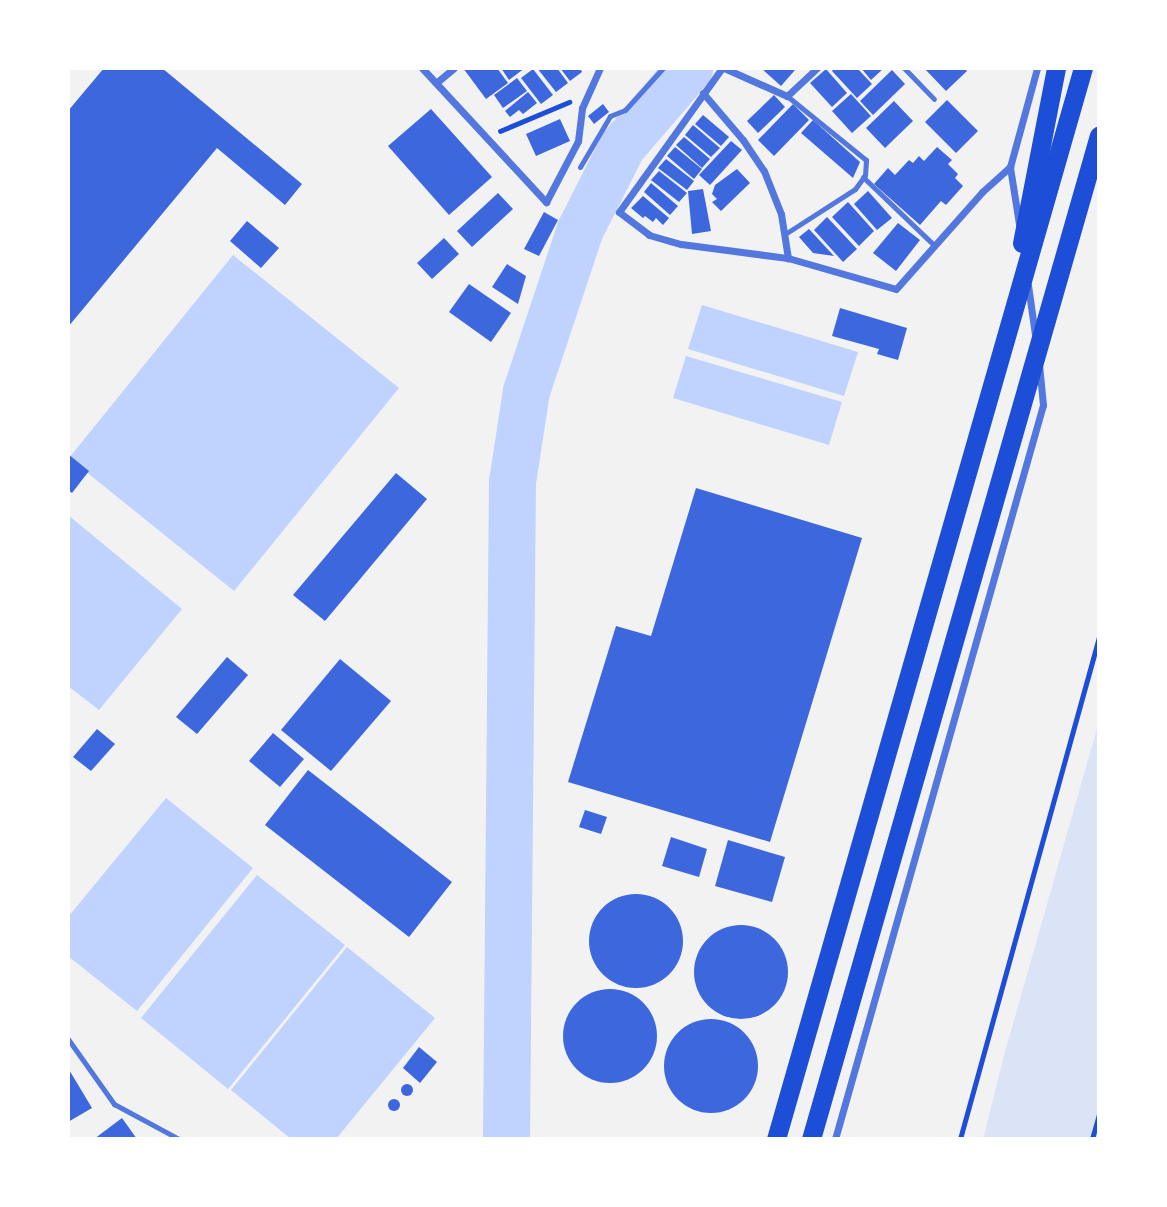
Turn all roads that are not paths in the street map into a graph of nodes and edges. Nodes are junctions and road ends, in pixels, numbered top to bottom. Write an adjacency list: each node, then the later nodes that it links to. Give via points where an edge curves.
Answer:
1 (422, 68): 11 (street)
2 (454, 68): 11 (street)
3 (600, 68): 11 (street, via 582,108 578,141 546,202)
4 (663, 68): 16 (lane, via 625,110 610,116)
5 (723, 68): 12 (street); 13 (street)
6 (817, 68): 13 (street)
7 (904, 68): 14 (lane)
8 (1037, 68): 17 (street)
9 (1056, 68): 22 (highway)
10 (1083, 68): 22 (highway)
11 (436, 83)
12 (703, 93): 19 (street, via 764,171); 21 (street, via 619,212 649,235 681,244)
13 (787, 96): 18 (lane, via 866,160)
14 (934, 99)
15 (1099, 135): 26 (highway)
16 (580, 167)
17 (1010, 167): 20 (street); 27 (street, via 1044,405)
18 (863, 177): 19 (lane, via 855,188); 20 (lane)
19 (785, 234): 21 (street)
20 (934, 245): 21 (street, via 896,289)
21 (788, 258)
22 (1004, 347): 25 (highway)
23 (68, 1039): 24 (lane, via 114,1104)
24 (179, 1139)
25 (776, 1139)
26 (810, 1139)
27 (835, 1139)

